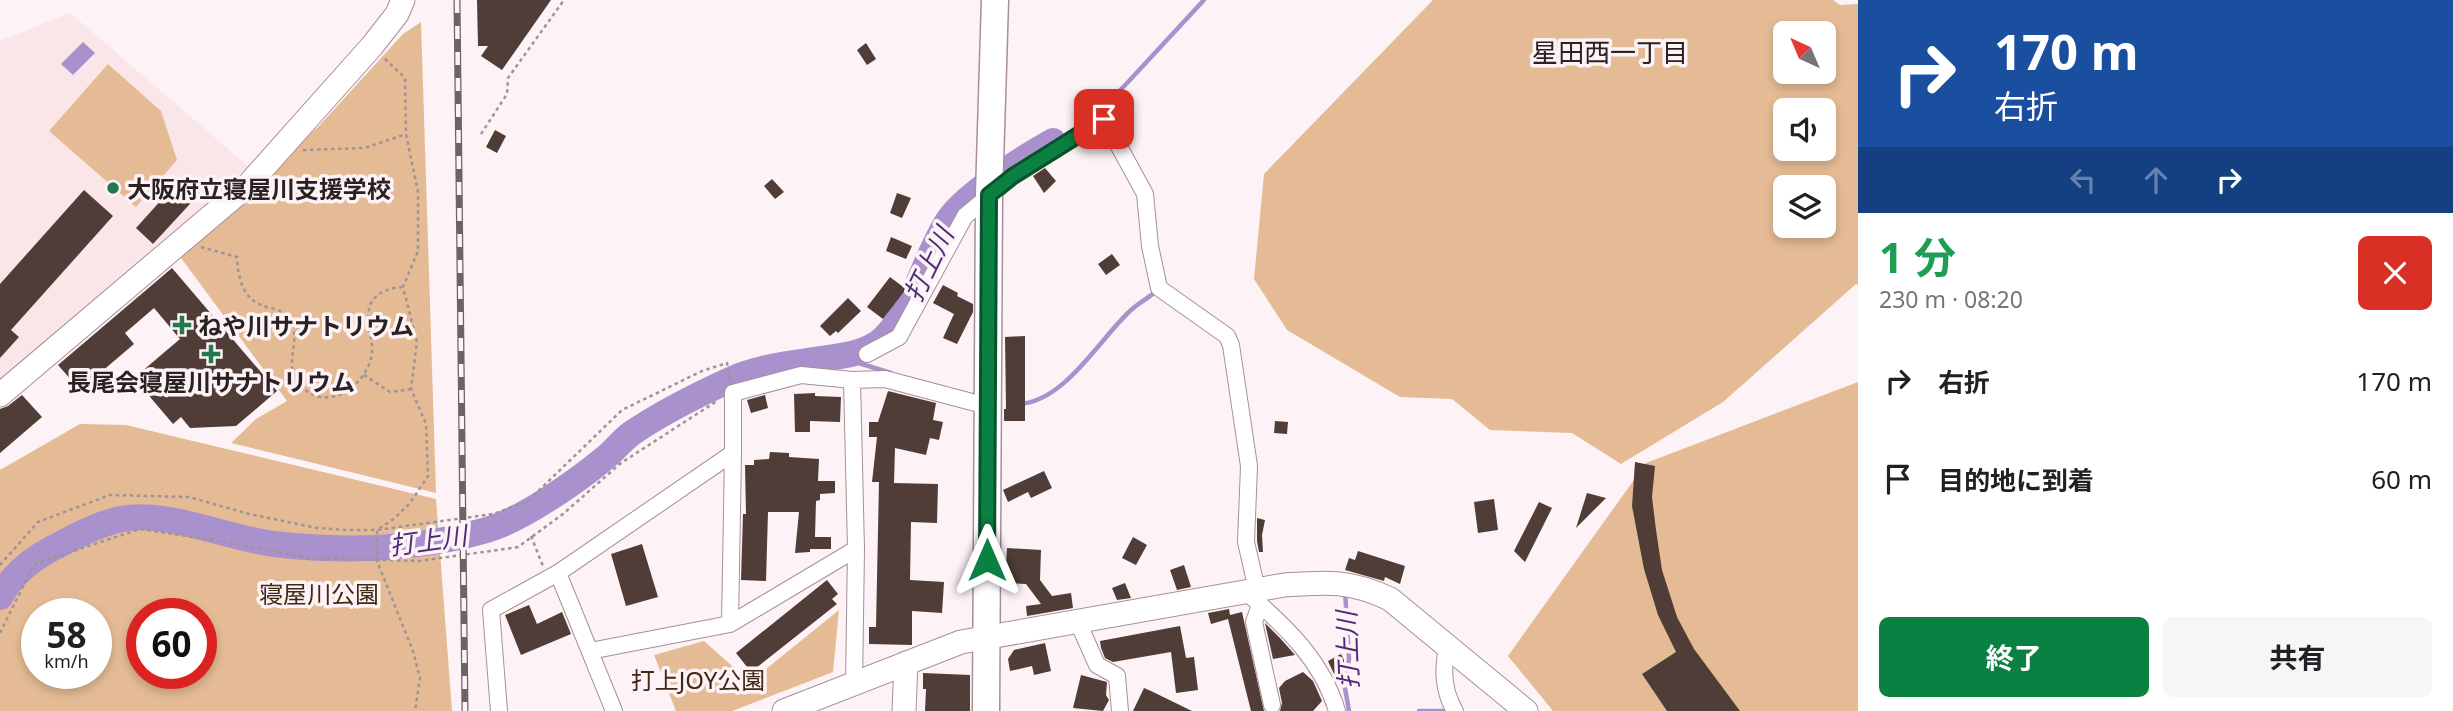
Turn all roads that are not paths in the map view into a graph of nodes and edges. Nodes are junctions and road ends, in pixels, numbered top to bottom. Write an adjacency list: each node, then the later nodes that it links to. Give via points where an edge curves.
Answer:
1 (403, 0): 6 (street, via 372,47 249,184)
2 (995, 0): 3 (main road)
3 (989, 195): 4 (street, via 965,216 899,337); 7 (main road); 11 (street, via 1104,119 1144,194 1159,288 1227,337 1231,345 1249,466 1246,542)
4 (867, 354)
5 (852, 380): 7 (street, via 885,379); 8 (street, via 801,375 733,393); 9 (street)
6 (0, 395)
7 (987, 406): 14 (main road)
8 (733, 453): 10 (street); 13 (street)
9 (856, 549): 13 (street); 18 (street)
10 (553, 575): 16 (street); 20 (street, via 491,610)
11 (1254, 596): 12 (street); 15 (street, via 1284,585 1324,582 1371,589 1390,598); 19 (street, via 1254,622); 26 (street, via 1314,660)
12 (1077, 620): 14 (street); 25 (street, via 1097,665 1117,676)
13 (730, 624): 16 (street)
14 (987, 637): 17 (street); 24 (main road)
15 (1448, 645): 27 (street, via 1445,683); 28 (street)
16 (590, 651): 21 (street)
17 (906, 663): 18 (street); 23 (street)
18 (854, 685): 22 (street)
19 (1272, 705)
20 (499, 711)
21 (614, 711)
22 (784, 711)
23 (904, 711)
24 (986, 711)
25 (1120, 711)
26 (1337, 711)
27 (1455, 711)
28 (1526, 711)

